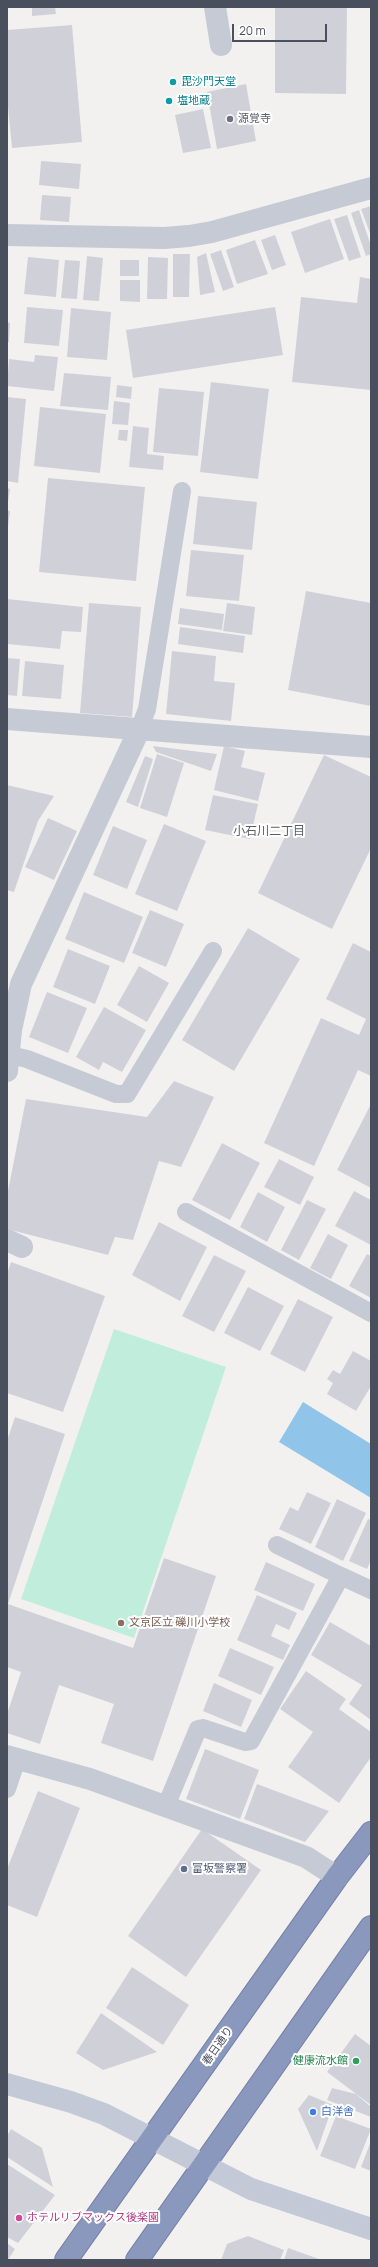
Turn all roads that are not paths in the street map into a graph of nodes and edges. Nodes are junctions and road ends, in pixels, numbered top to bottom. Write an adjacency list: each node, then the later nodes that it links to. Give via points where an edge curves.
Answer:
1 (215, 7): 2 (street)
2 (221, 45)
3 (371, 188): 4 (street, via 189,236 164,238)
4 (7, 234)
5 (182, 491): 7 (lane, via 147,709)
6 (7, 719): 7 (street)
7 (139, 730): 8 (street); 10 (street, via 22,984 11,1030)
8 (371, 747)
9 (214, 951): 10 (lane, via 128,1094 116,1094 27,1059)
10 (8, 1063)
11 (186, 1212): 12 (lane)
12 (371, 1313)
13 (277, 1546): 14 (lane)
14 (341, 1576): 15 (lane); 18 (lane, via 251,1741 245,1742 203,1728 198,1729)
15 (371, 1590)
16 (12, 1758): 17 (lane); 18 (street, via 90,1779)
17 (7, 1789)
18 (166, 1806): 20 (street, via 306,1857)
19 (371, 1833): 20 (highway, 春日通り)
20 (337, 1877): 23 (highway, 春日通り)
21 (371, 1927): 24 (highway)
22 (7, 2084): 23 (street, via 104,2114)
23 (152, 2138): 24 (street); 26 (highway, 春日通り)
24 (204, 2165): 25 (street, via 251,2189); 27 (highway)
25 (371, 2229)
26 (66, 2260)
27 (137, 2260)

